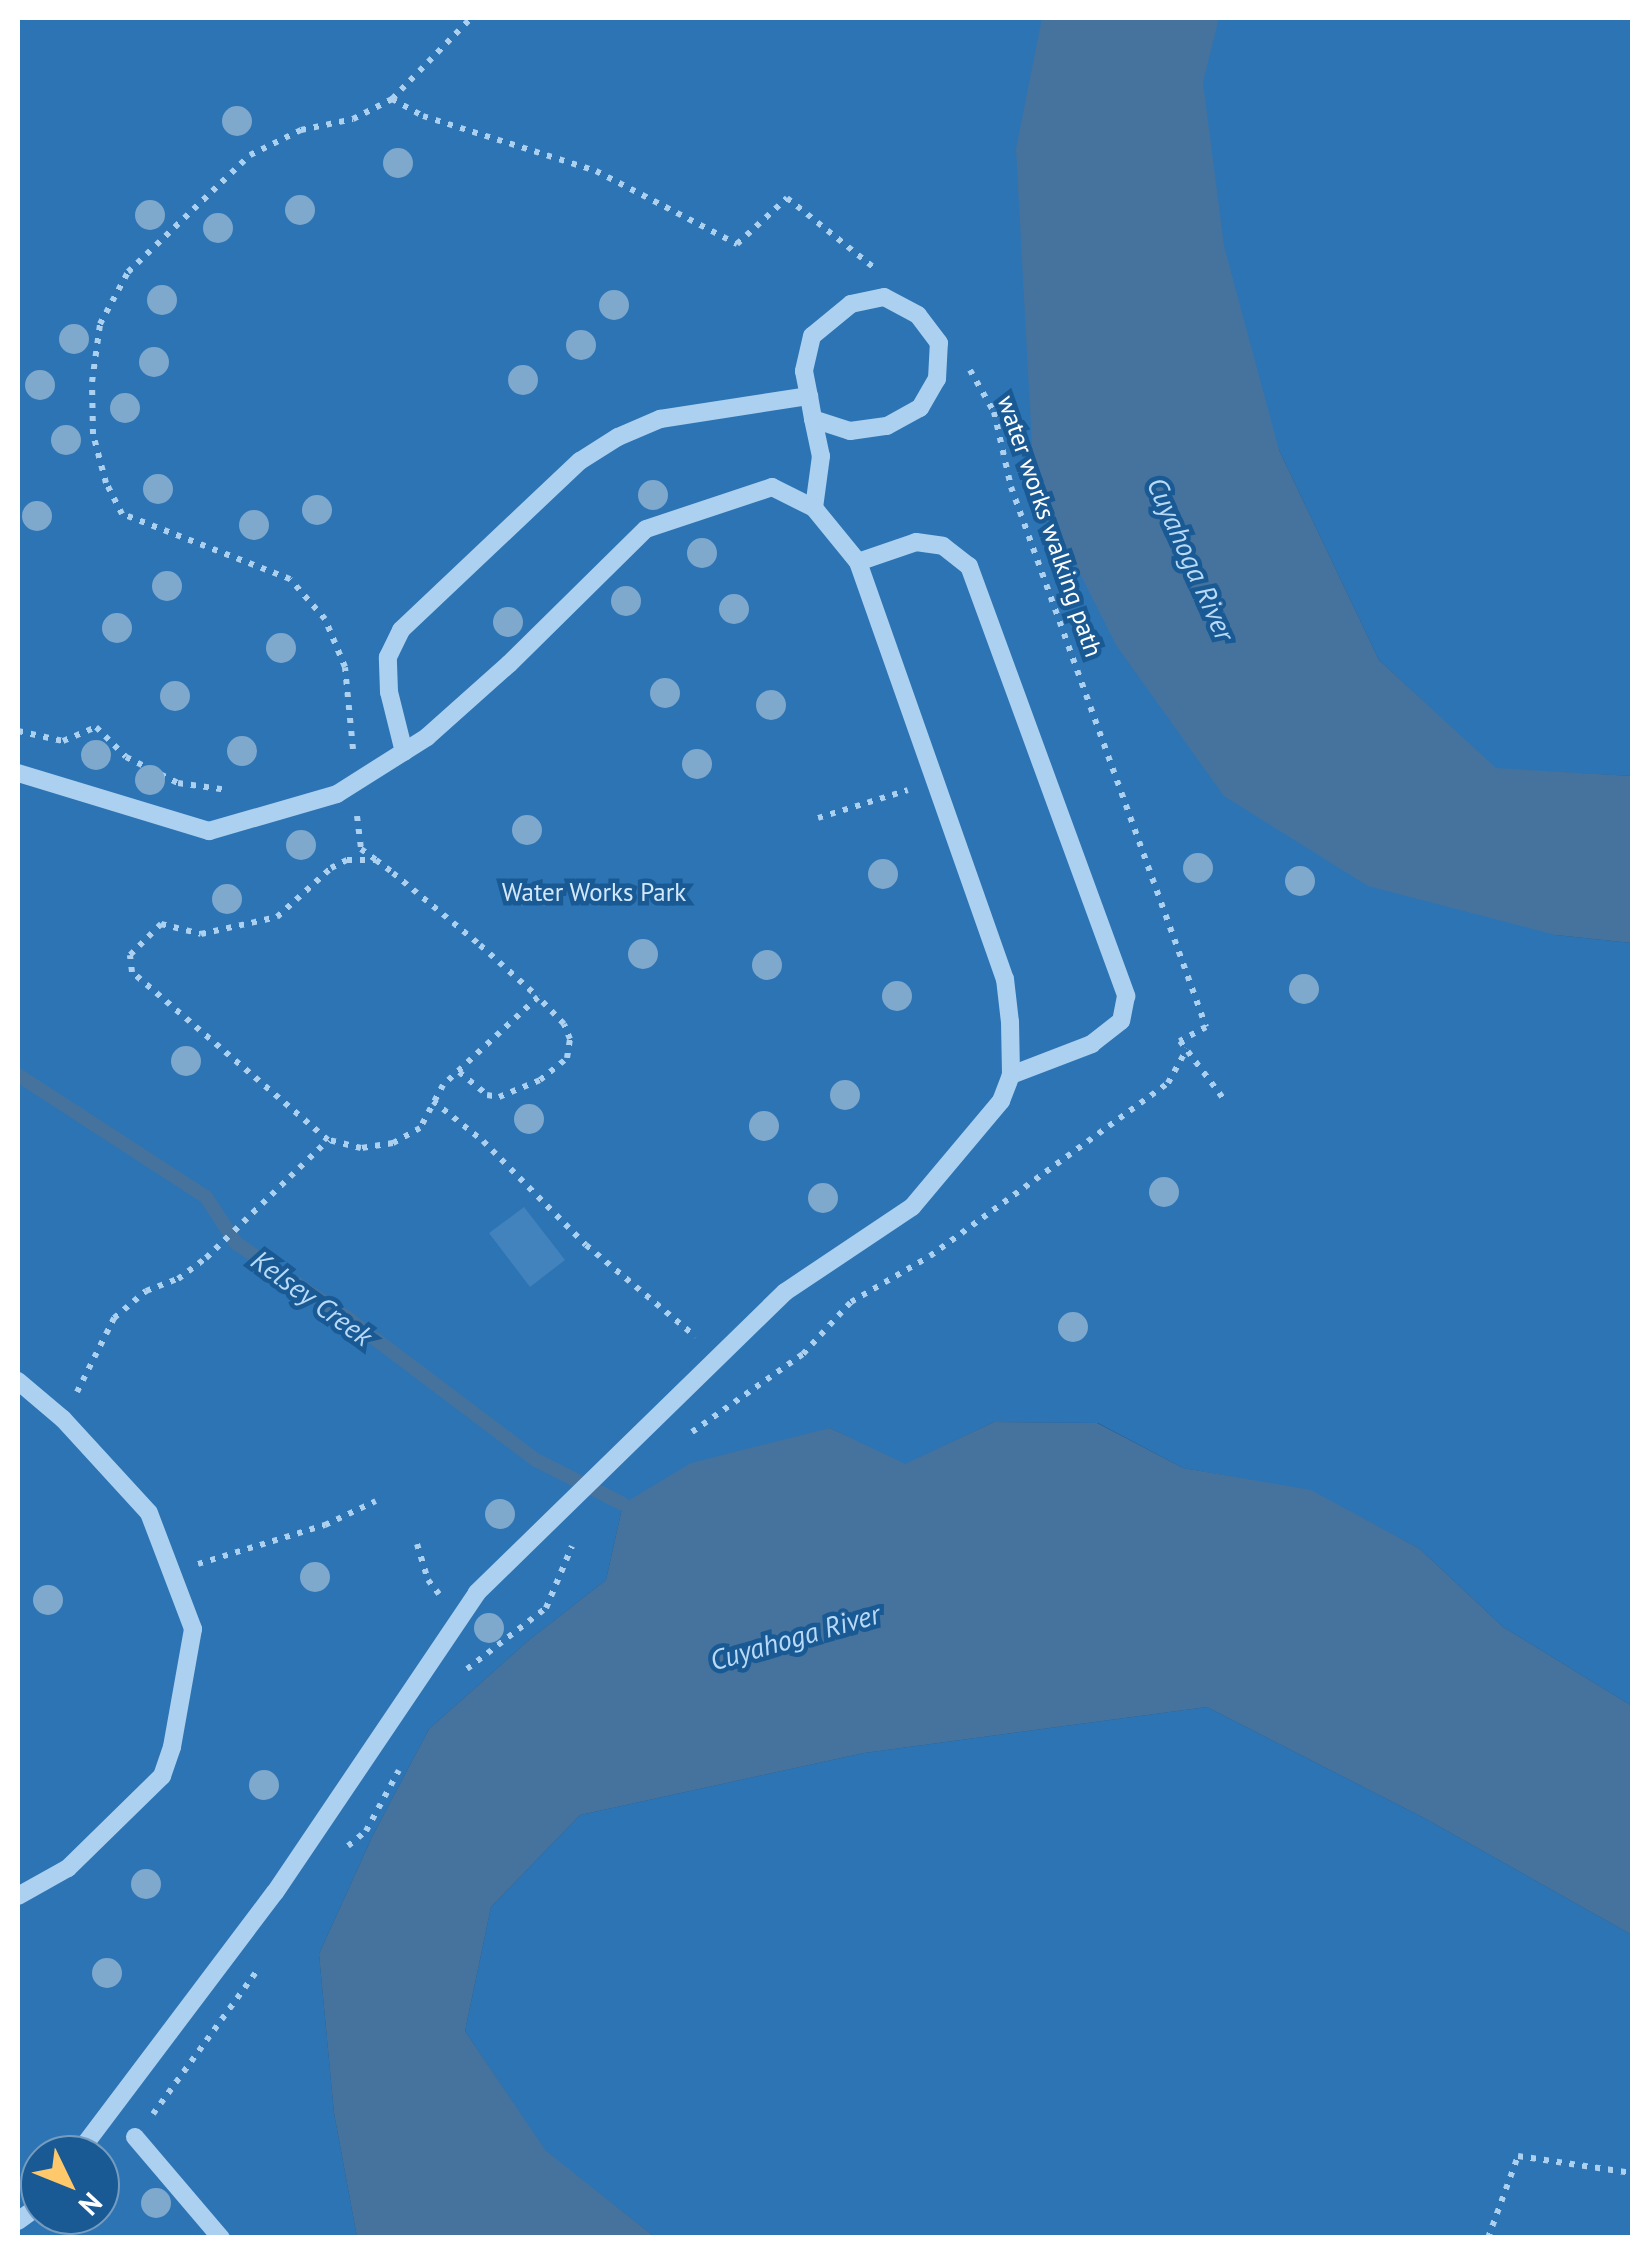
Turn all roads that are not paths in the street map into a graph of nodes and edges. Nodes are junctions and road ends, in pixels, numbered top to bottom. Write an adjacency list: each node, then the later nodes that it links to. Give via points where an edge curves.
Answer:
1 (809, 396): 2 (lane); 2 (lane, via 804,372 812,336 851,304 884,297 918,315 939,343 937,378 920,408 887,426 850,431); 5 (lane, via 660,420 618,436 580,462 401,630 388,656)
2 (813, 419): 3 (lane, via 821,456)
3 (814, 508): 4 (lane); 5 (lane, via 772,487 646,529 509,664)
4 (858, 562): 7 (lane, via 1005,979); 7 (lane, via 916,542 943,546 969,566 1126,996 1121,1021 1092,1044)
5 (404, 752): 6 (lane, via 337,794 209,830)
6 (18, 773)
7 (1011, 1075): 10 (lane, via 1001,1101 912,1207 785,1292 477,1593 275,1892)
8 (18, 1382): 9 (lane, via 64,1419 149,1514 192,1629 162,1776 68,1868)
9 (18, 1896)
10 (93, 2135)
11 (136, 2137): 12 (lane)
12 (221, 2238)

